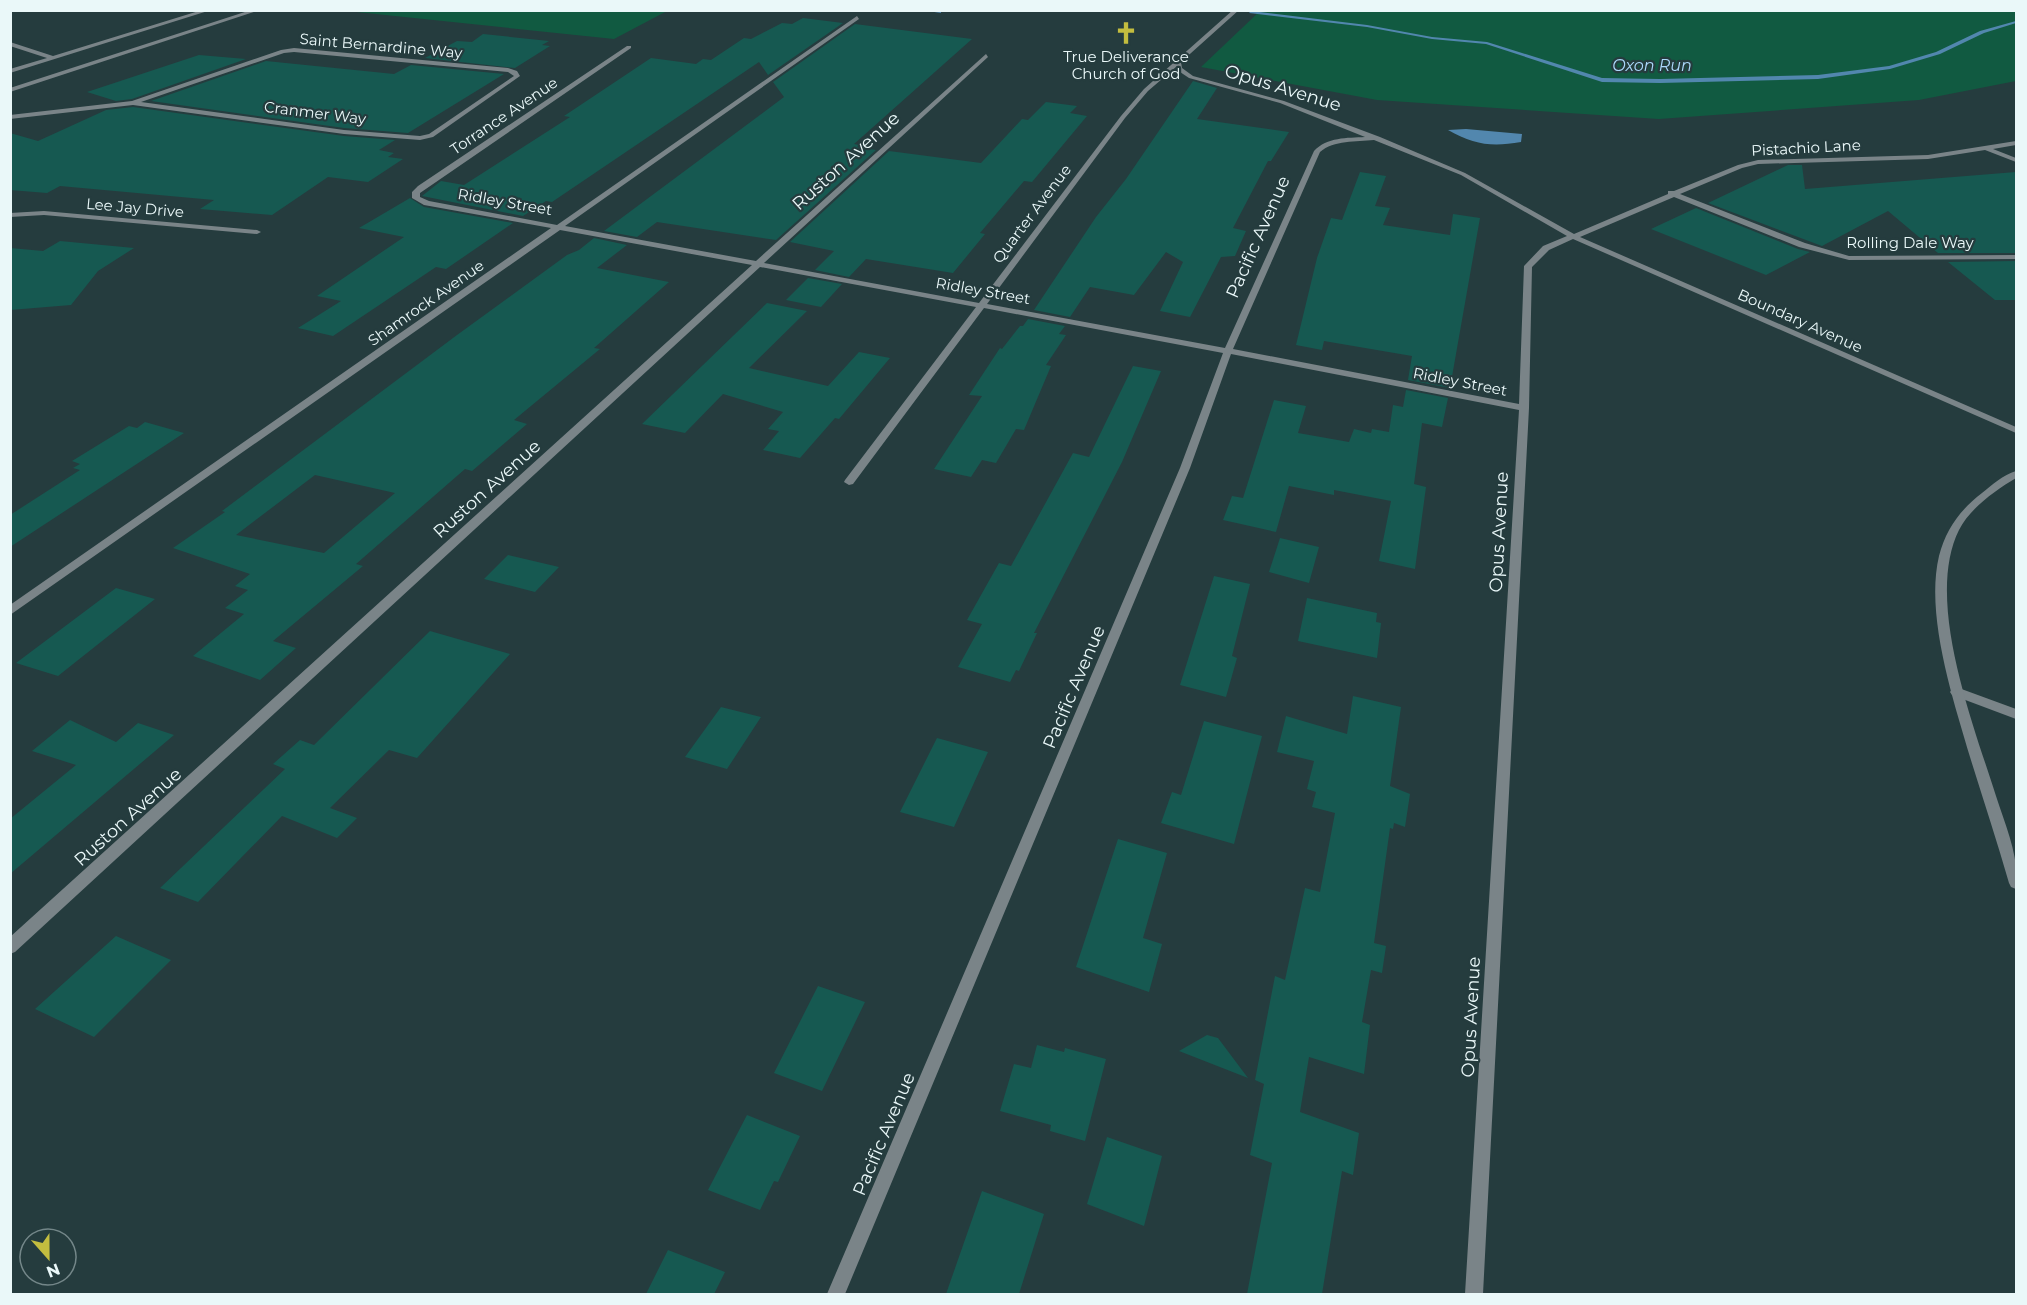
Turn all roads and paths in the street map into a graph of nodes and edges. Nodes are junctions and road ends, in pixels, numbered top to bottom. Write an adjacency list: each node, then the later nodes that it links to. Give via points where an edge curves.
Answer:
1 (209, 10): 6 (street)
2 (258, 10): 10 (street)
3 (1237, 10): 13 (street, Quarter Avenue)
4 (857, 18): 26 (street, Shamrock Avenue)
5 (10, 44): 12 (street)
6 (96, 45): 8 (street); 12 (street)
7 (629, 47): 24 (street, Torrance Avenue, via 416,192 417,200)
8 (106, 48)
9 (116, 50): 10 (street)
10 (126, 53): 15 (street)
11 (986, 56): 30 (street, Ruston Avenue)
12 (53, 58): 14 (street)
13 (1178, 61): 19 (street, Opus Avenue, via 1179,69 1191,77 1282,102); 31 (street, Quarter Avenue, via 1123,117)
14 (10, 71)
15 (10, 90)
16 (483, 101): 17 (street, Cranmer Way, via 431,136 420,138 344,132); 17 (street, Saint Bernardine Way, via 516,80 515,72 294,50)
17 (133, 103): 18 (street)
18 (10, 117)
19 (1378, 138): 28 (street, Opus Avenue, via 1463,174); 32 (street, Pacific Avenue, via 1338,141 1317,151)
20 (2016, 143): 21 (street, Pistachio Lane)
21 (1988, 149): 22 (street); 23 (street, Pistachio Lane, via 1928,157 1758,162)
22 (2016, 160)
23 (1671, 194): 28 (street, Pistachio Lane); 29 (street, Rolling Dale Way, via 1838,256)
24 (436, 204): 26 (street, Ridley Street)
25 (10, 214): 27 (street, Lee Jay Drive, via 44,213)
26 (562, 226): 30 (street, Ridley Street); 37 (street, Shamrock Avenue)
27 (257, 232)
28 (1574, 237): 33 (street, Opus Avenue, via 1546,248 1528,266); 34 (street, Boundary Avenue)
29 (2016, 257)
30 (757, 264): 31 (street, Ridley Street); 41 (street, Ruston Avenue)
31 (982, 305): 32 (street, Ridley Street); 36 (street, Quarter Avenue)
32 (1228, 351): 33 (street, Ridley Street); 42 (street, Pacific Avenue, via 1185,468)
33 (1524, 408): 43 (street, Opus Avenue)
34 (2016, 430)
35 (2016, 474): 38 (street, via 1992,488 1953,529 1942,566 1944,628)
36 (849, 482)
37 (10, 611)
38 (1956, 692): 39 (street); 40 (street)
39 (2016, 714)
40 (2016, 883)
41 (10, 947)
42 (836, 1294)
43 (1473, 1294)

